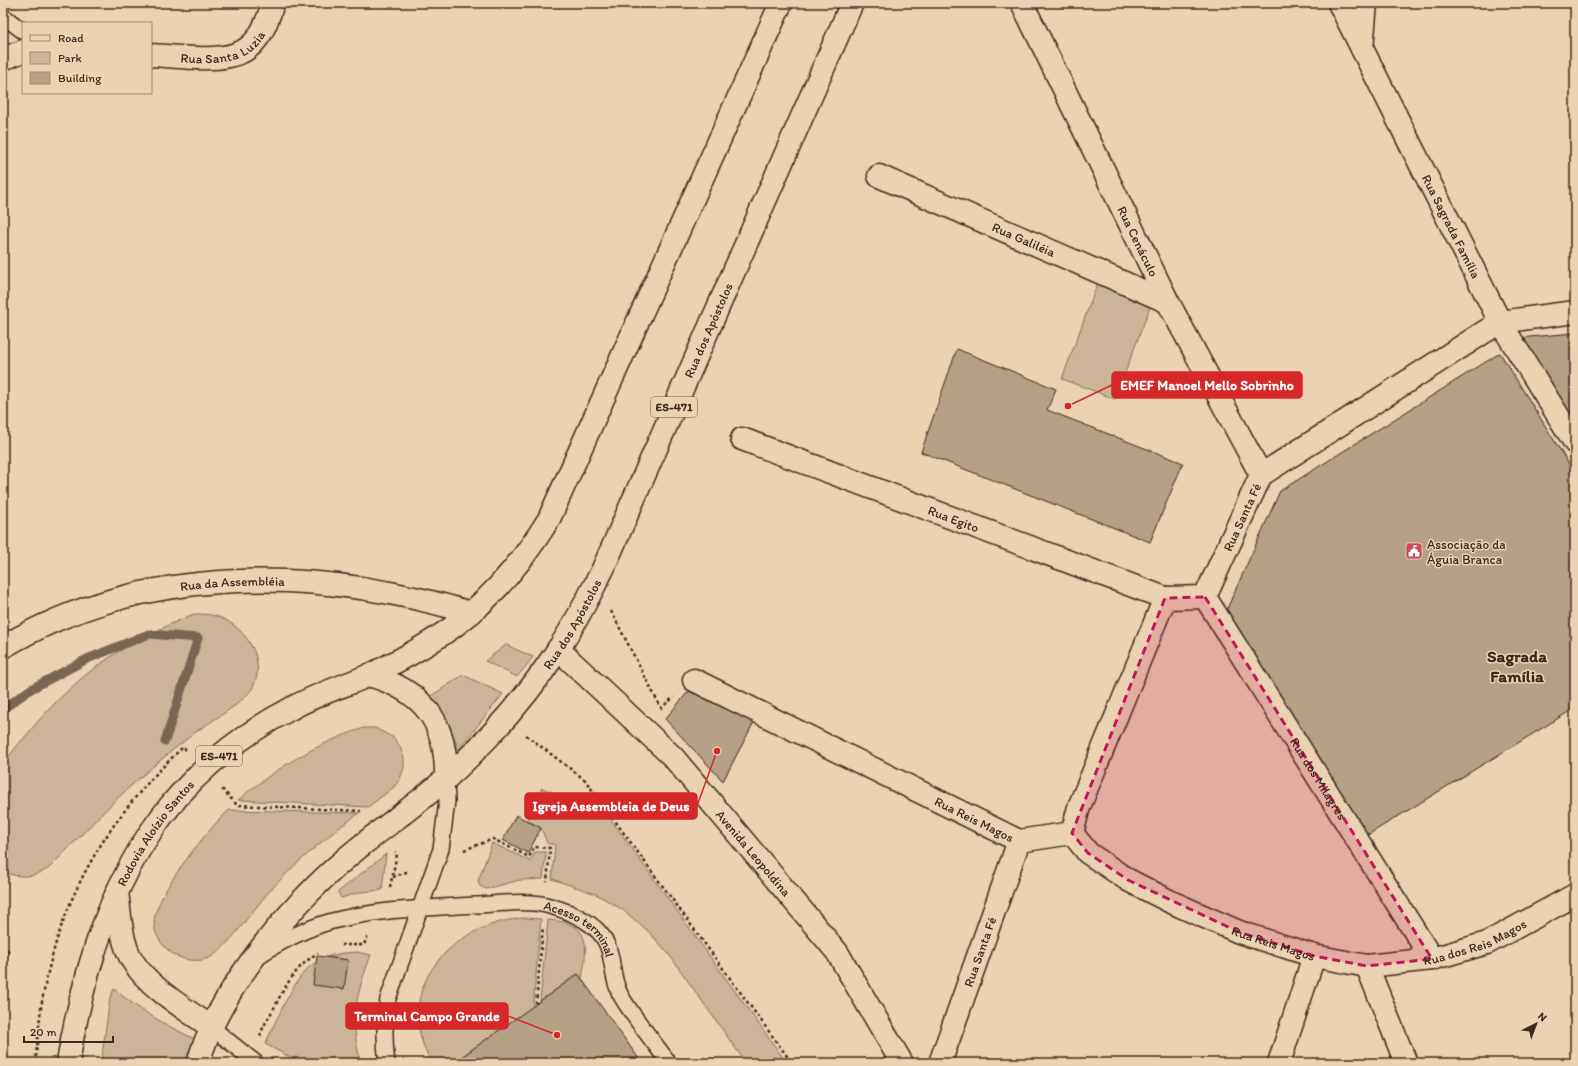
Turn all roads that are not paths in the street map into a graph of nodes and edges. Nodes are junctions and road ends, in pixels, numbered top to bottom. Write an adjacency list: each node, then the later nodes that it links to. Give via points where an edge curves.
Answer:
1 (273, 3): 11 (street, Rua Santa Luzia, via 266,25 248,48 221,59)
2 (781, 3): 22 (street, ES-471, via 549,519 510,575)
3 (852, 3): 24 (street, Rua dos Apóstolos / ES-471, via 596,582)
4 (1022, 3): 14 (street, Rua Cenáculo)
5 (1339, 3): 9 (street, Rua Sagrada Família)
6 (1366, 3): 9 (street)
7 (3, 16): 8 (lane)
8 (22, 30)
9 (1362, 49): 16 (street, Rua Sagrada Família)
10 (22, 51): 12 (street)
11 (152, 55)
12 (3, 59)
13 (879, 176): 14 (street, Rua Galiléia)
14 (1168, 302): 19 (street, Rua Cenáculo)
15 (1575, 312): 16 (street, Rua Santa Fé)
16 (1500, 322): 18 (street, Rua Sagrada Família); 19 (street, Rua Santa Fé)
17 (742, 439): 21 (street, Rua Egito)
18 (1575, 444)
19 (1261, 475): 20 (street, Rua Santa Fé)
20 (1205, 597): 21 (street); 34 (street, Rua dos Milagres)
21 (1165, 598): 28 (street, via 1079,807)
22 (471, 613): 23 (street, Rua da Assembléia, via 407,596 342,584 222,581 130,595 76,611); 25 (street, ES-471, via 432,642)
23 (3, 647)
24 (558, 649): 27 (street, Rua dos Apóstolos / ES-471, via 505,719); 43 (street, Avenida Leopoldina, via 673,757 837,952)
25 (369, 675): 27 (street, via 388,680 422,703 442,737 446,757); 30 (street, Rodovia Aloízio Santos / ES-471, via 294,706 262,724 204,768 178,795 155,825 134,857)
26 (694, 680): 29 (street, Rua Reis Magos)
27 (446, 779): 32 (lane, via 445,823 441,849); 35 (street, ES-471, via 327,876 295,909)
28 (1072, 833): 29 (street, Rua Reis Magos); 33 (street, Rua Reis Magos, via 1088,853 1128,880 1239,932)
29 (1019, 841): 44 (street, Rua Santa Fé)
30 (117, 891): 37 (street, via 122,935 137,968 166,994); 39 (street, Rodovia Aloízio Santos / ES-471, via 103,924 80,1002)
31 (1575, 895): 34 (street, Rua dos Reis Magos, via 1487,943)
32 (421, 908): 35 (lane, Acesso terminal, via 328,923 297,934); 41 (lane, via 388,999 384,1022); 42 (lane, Acesso terminal, via 504,903 541,904 564,911 589,924 607,943 620,994)
33 (1314, 956): 36 (street, Rua Reis Magos); 45 (street)
34 (1432, 959): 36 (street, Rua dos Reis Magos)
35 (253, 960): 37 (street, ES-471, via 231,991)
36 (1368, 966): 46 (street)
37 (211, 1027): 38 (lane); 40 (street, ES-471)
38 (255, 1062)
39 (68, 1063)
40 (198, 1063)
41 (387, 1063)
42 (669, 1063)
43 (902, 1063)
44 (940, 1063)
45 (1279, 1063)
46 (1406, 1063)

